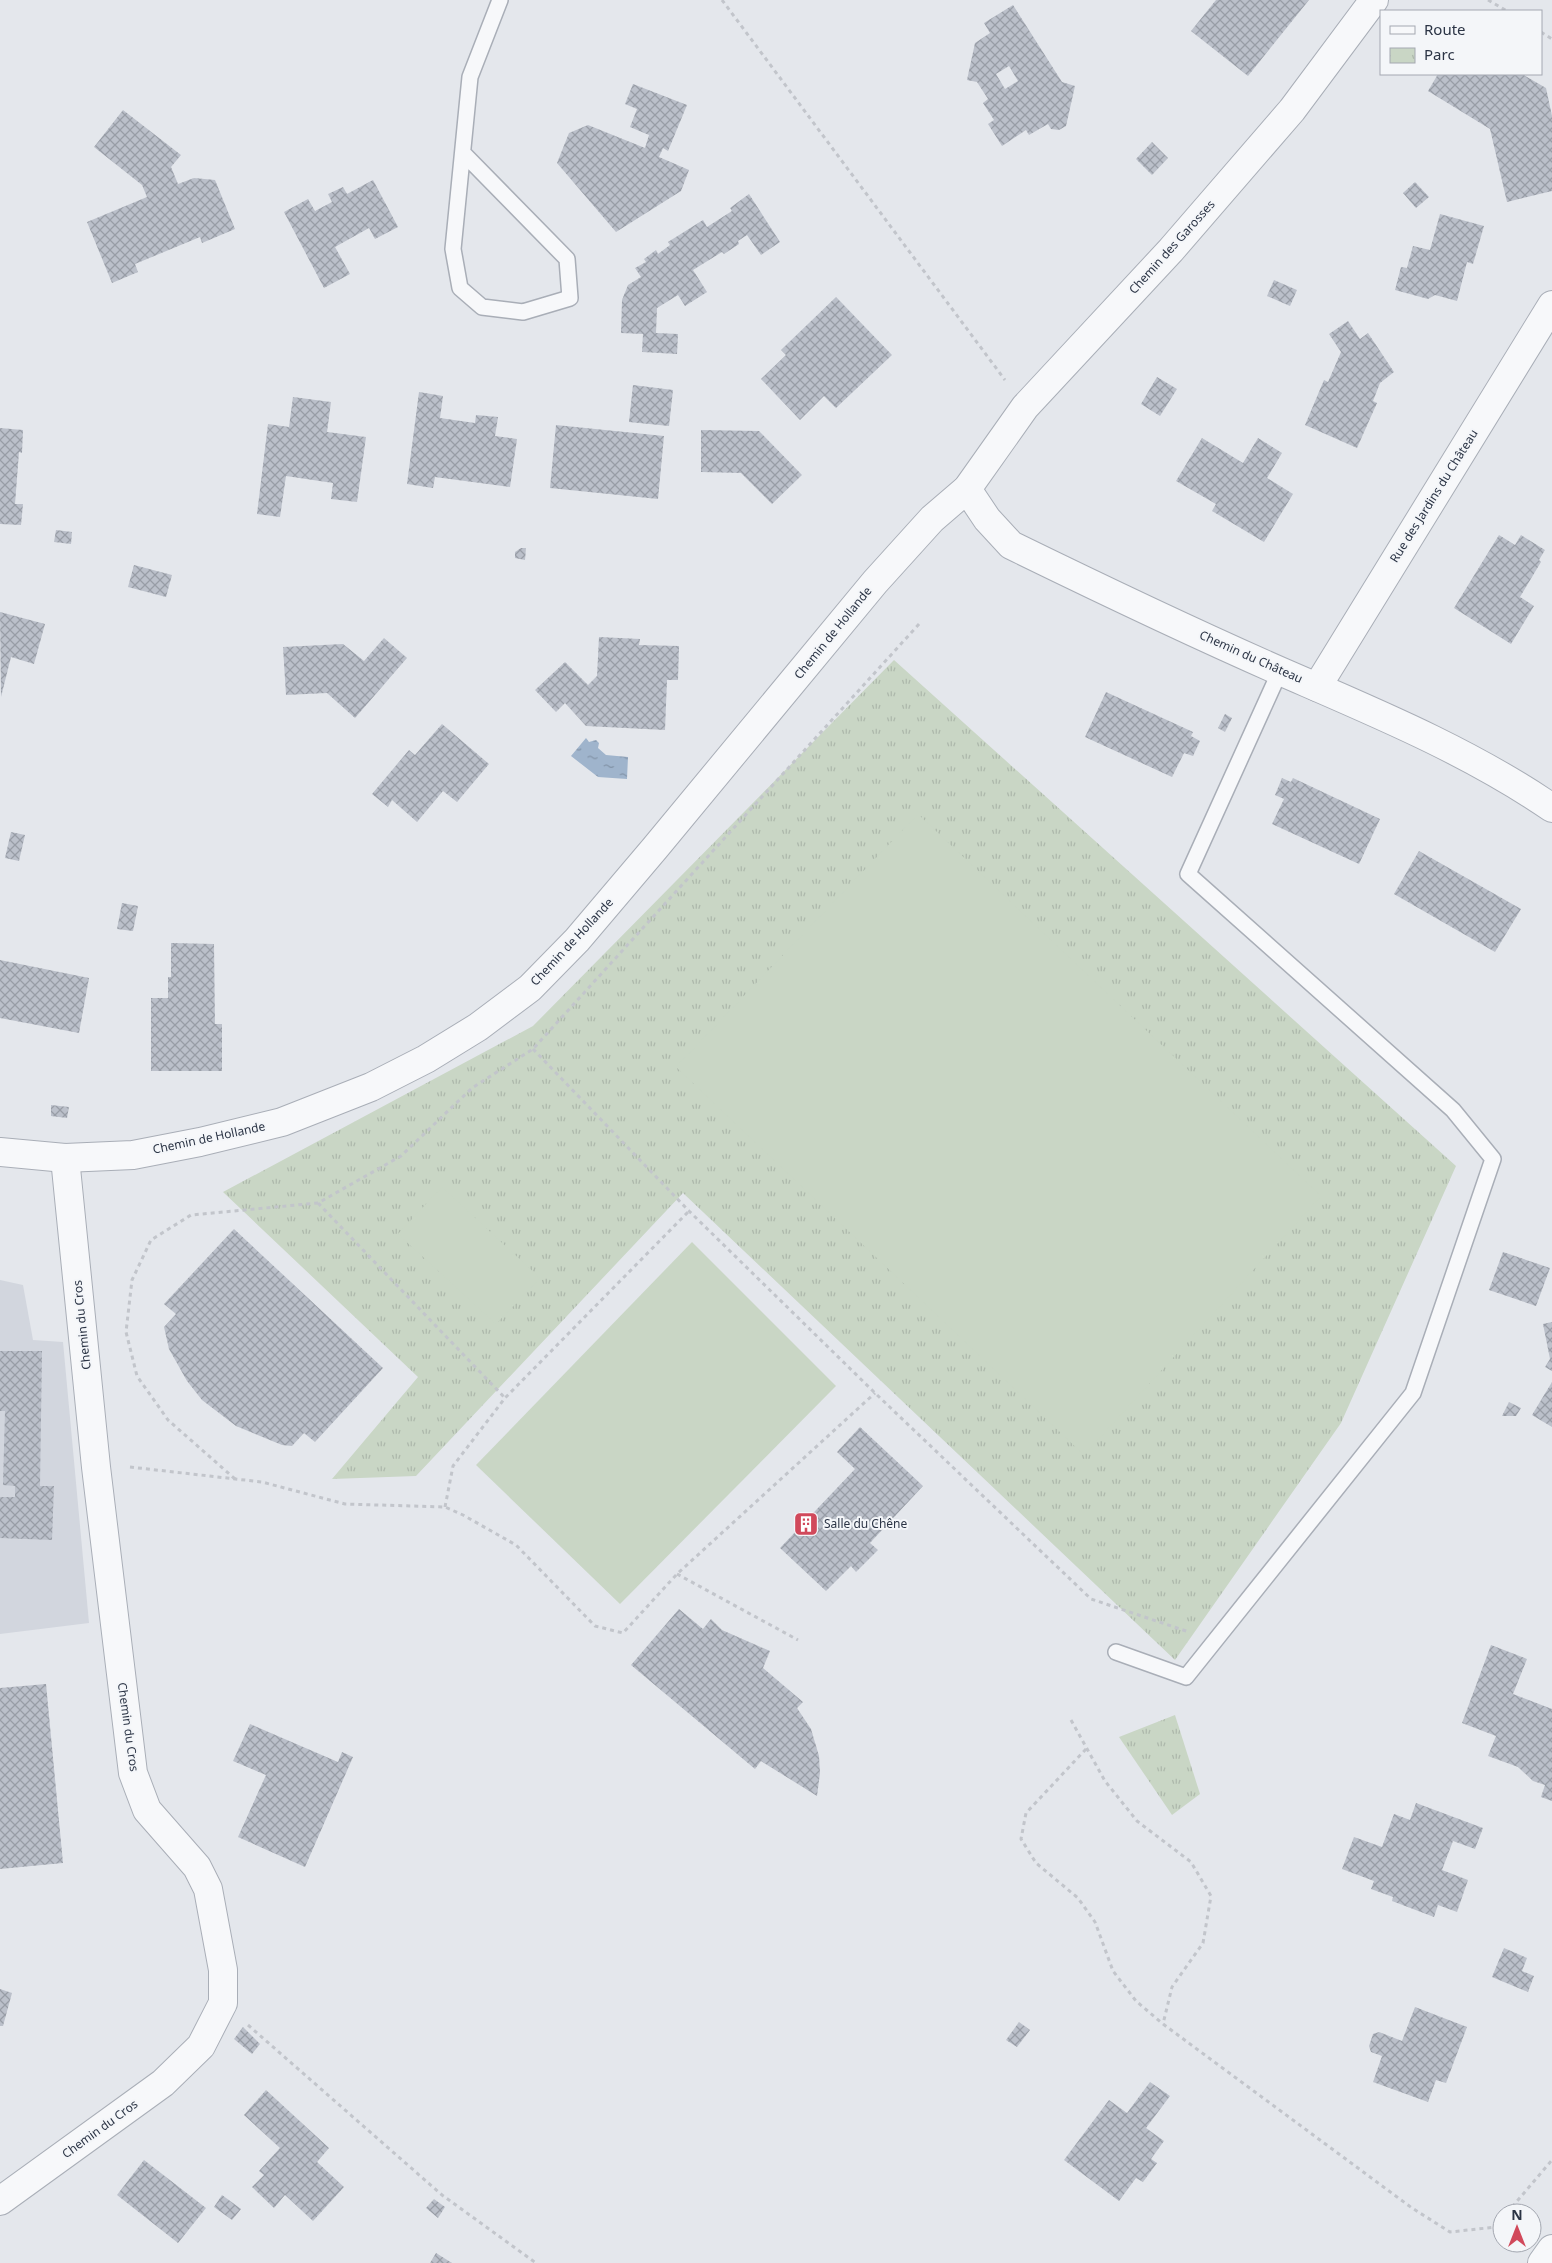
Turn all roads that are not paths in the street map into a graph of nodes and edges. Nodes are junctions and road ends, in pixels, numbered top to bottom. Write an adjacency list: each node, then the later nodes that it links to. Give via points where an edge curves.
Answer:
1 (500, 0): 3 (lane, via 470,78)
2 (1374, 0): 5 (street, Chemin des Garosses, via 1292,110 1171,250 1025,407)
3 (463, 153): 3 (lane, via 453,249 460,288 482,307 524,312 570,298 567,259)
4 (1552, 306): 7 (street, Rue des Jardins du Château)
5 (966, 489): 6 (street, Chemin du Château, via 1011,545); 10 (street, Chemin de Hollande, via 932,519 875,582 577,940 530,988 478,1027 371,1087 282,1122 133,1154)
6 (1280, 671): 7 (street, Chemin du Château); 11 (lane, via 1188,874 1453,1110 1493,1160 1413,1394 1186,1677)
7 (1317, 687): 8 (street, Chemin du Château, via 1386,716 1506,778)
8 (1552, 808)
9 (0, 1152): 10 (street, Chemin de Hollande)
10 (65, 1158): 12 (street, Chemin du Cros, via 96,1467 133,1773 147,1810 197,1867 208,1889 223,1970 223,2003 202,2046 163,2083)
11 (1116, 1652)
12 (0, 2200)
13 (1552, 2249): 14 (street)
14 (1542, 2263)

